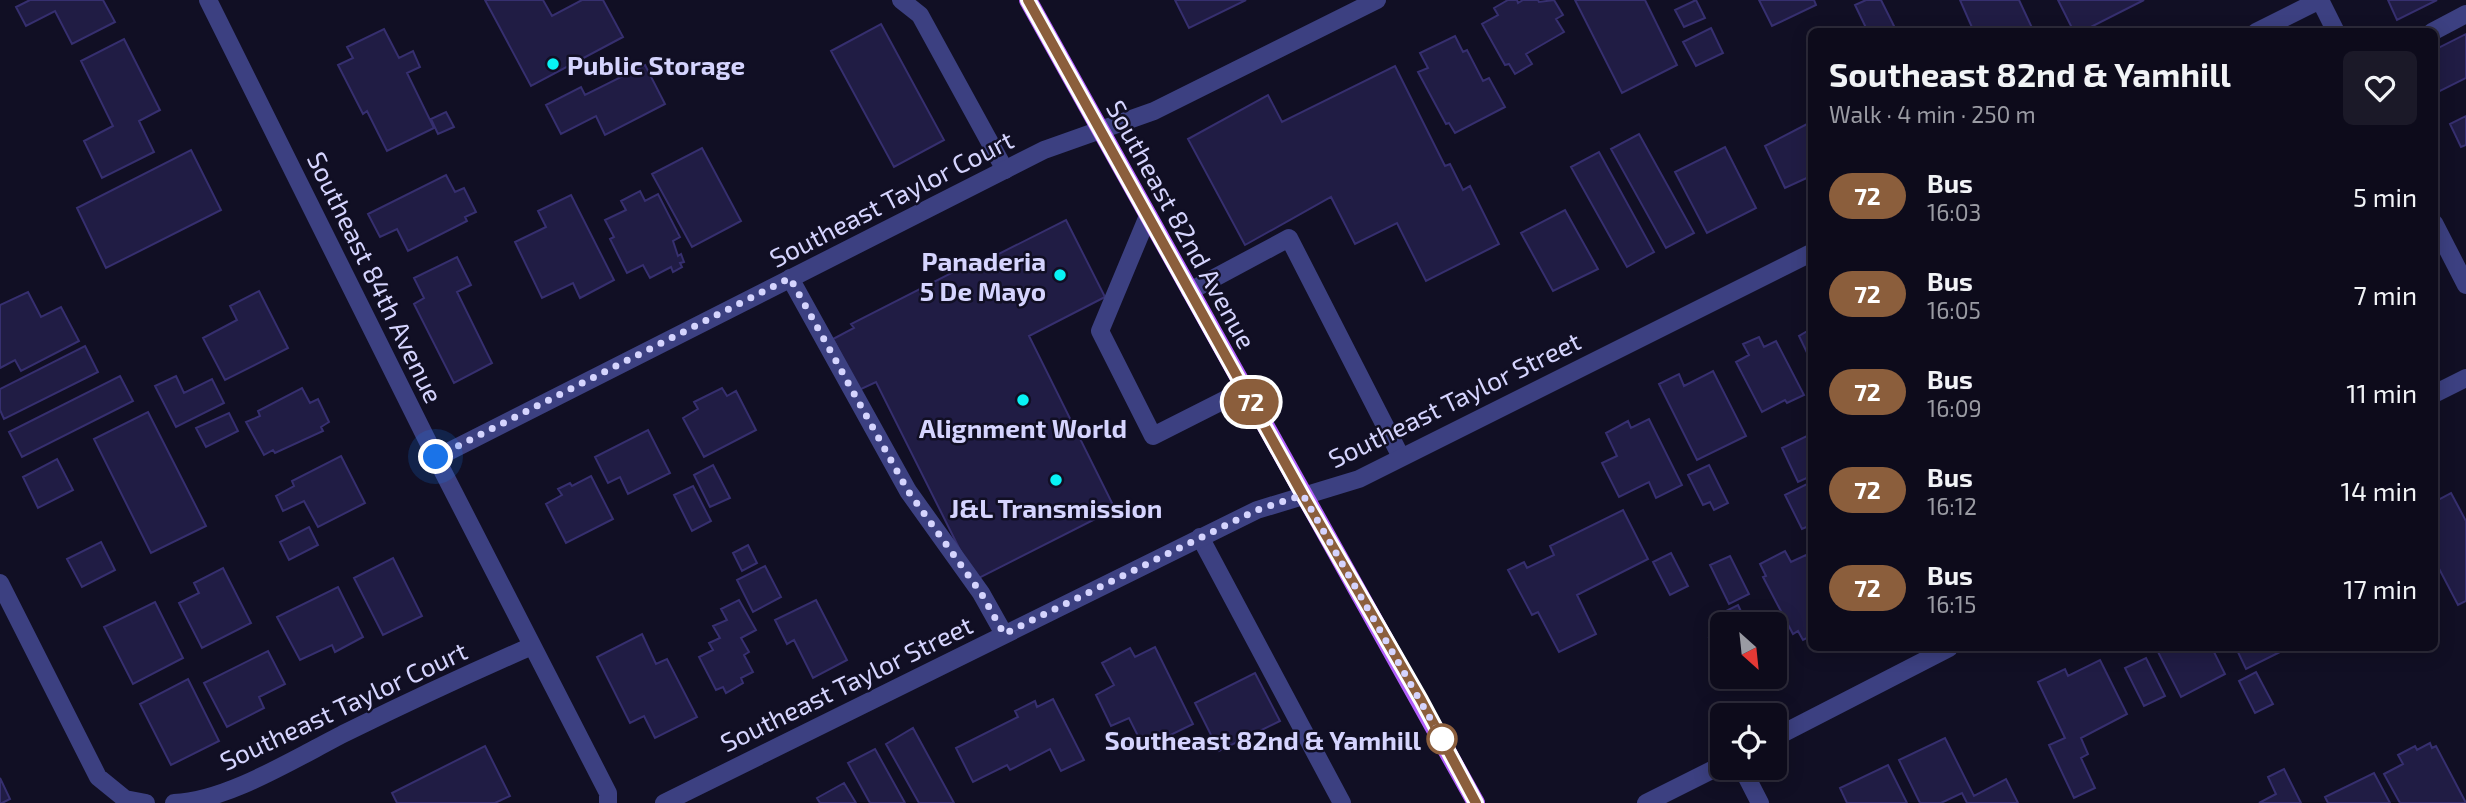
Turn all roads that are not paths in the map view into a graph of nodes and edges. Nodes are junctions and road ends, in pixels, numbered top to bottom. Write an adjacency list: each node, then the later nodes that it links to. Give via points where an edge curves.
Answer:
1 (208, 0): 21 (street, Southeast 84th Avenue)
2 (901, 0): 11 (street, via 920,15)
3 (1028, 0): 10 (main road, Southeast 82nd Avenue)
4 (1377, 0): 10 (street, Southeast Taylor Court, via 1154,111)
5 (2320, 0): 7 (street); 8 (street)
6 (2466, 14): 9 (street)
7 (2264, 28)
8 (2334, 28)
9 (2438, 29)
10 (1101, 130): 11 (street, Southeast Taylor Court); 12 (main road, Southeast 82nd Avenue)
11 (1005, 170): 15 (street, Southeast Taylor Court)
12 (1148, 216): 17 (main road, Southeast 82nd Avenue); 19 (street, via 1100,331 1153,436)
13 (2438, 231): 16 (street)
14 (1808, 254): 22 (street, Southeast Taylor Street)
15 (790, 278): 21 (street, Southeast Taylor Court); 26 (street, via 908,491 981,593)
16 (2466, 285)
17 (1190, 291): 19 (main road, Southeast 82nd Avenue); 22 (street, via 1289,238)
18 (2466, 378): 20 (street)
19 (1244, 390): 23 (main road, Southeast 82nd Avenue)
20 (2438, 392)
21 (436, 457): 27 (street, Southeast 84th Avenue)
22 (1401, 457): 23 (street, Southeast Taylor Street, via 1359,479)
23 (1303, 495): 24 (street, Southeast Taylor Street); 37 (main road, Southeast 82nd Avenue)
24 (1200, 537): 26 (street, Southeast Taylor Street); 36 (street)
25 (0, 583): 32 (street, via 98,777 125,799)
26 (1004, 634): 35 (street, Southeast Taylor Street)
27 (532, 646): 33 (street, Southeast Taylor Court, via 442,685 237,787); 34 (street, Southeast 84th Avenue, via 608,793)
28 (1943, 651): 29 (street)
29 (1787, 731)
30 (1710, 771): 38 (street)
31 (1748, 780): 39 (street)
32 (146, 803)
33 (174, 803)
34 (608, 803)
35 (664, 803)
36 (1342, 803)
37 (1476, 803)
38 (1646, 803)
39 (1760, 803)

